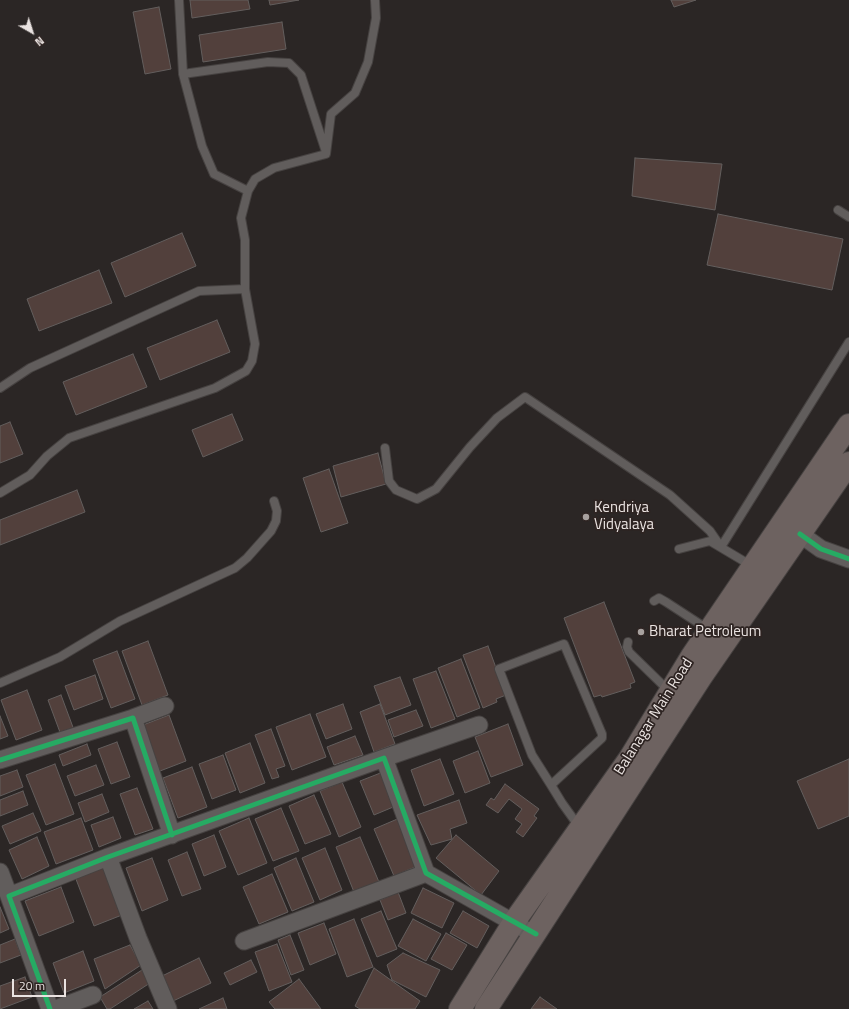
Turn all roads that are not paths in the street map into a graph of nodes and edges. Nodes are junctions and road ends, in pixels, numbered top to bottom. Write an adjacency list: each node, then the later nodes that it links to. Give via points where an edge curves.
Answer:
1 (179, 0): 3 (lane)
2 (375, 0): 4 (lane, via 376,18 368,62 355,93 331,114)
3 (183, 74): 4 (lane, via 268,62 289,63 301,75); 5 (lane, via 202,146 214,174)
4 (326, 154): 5 (lane, via 274,168 255,179)
5 (248, 191): 8 (lane, via 241,218 245,240)
6 (838, 210): 7 (lane)
7 (849, 217)
8 (245, 289): 10 (lane, via 199,291 30,368); 14 (lane, via 255,344 252,361 246,371 215,388 69,438 30,475)
9 (849, 342): 17 (lane)
10 (0, 388)
11 (849, 425): 20 (main road, Balanagar Main Road)
12 (385, 448): 17 (lane, via 389,481 396,490 417,499 436,489 497,418 526,397 670,495 710,531)
13 (849, 463): 16 (main road, Balanagar Main Road)
14 (0, 493)
15 (274, 501): 24 (lane, via 276,521 271,531 235,568 120,621 60,657)
16 (800, 534): 19 (street, via 821,549); 39 (main road, Balanagar Main Road, via 697,684)
17 (721, 547): 18 (lane, via 710,541); 20 (lane)
18 (679, 549)
19 (849, 559)
20 (752, 566): 22 (main road, Balanagar Main Road)
21 (654, 600): 22 (lane, via 659,598)
22 (709, 630): 25 (main road, Balanagar Main Road)
23 (628, 642): 25 (lane, via 629,652)
24 (0, 683)
25 (670, 692): 32 (main road, Balanagar Main Road, via 630,758)
26 (164, 706): 27 (street)
27 (133, 718): 30 (street); 33 (street)
28 (479, 725): 29 (street)
29 (384, 758): 33 (street); 36 (street)
30 (0, 760)
31 (551, 785): 31 (lane, via 532,756 499,669 564,644 602,738); 32 (lane)
32 (580, 828): 38 (main road, Balanagar Main Road)
33 (172, 835): 34 (street)
34 (108, 856): 37 (street); 44 (street, via 138,938)
35 (0, 872): 37 (street)
36 (426, 873): 38 (street); 40 (street)
37 (9, 896): 42 (street)
38 (514, 922): 39 (street); 45 (main road, Balanagar Main Road)
39 (536, 934): 46 (main road, Balanagar Main Road)
40 (244, 941)
41 (93, 995): 43 (street)
42 (50, 1009)
43 (56, 1009)
44 (168, 1009)
45 (460, 1009)
46 (486, 1009)

